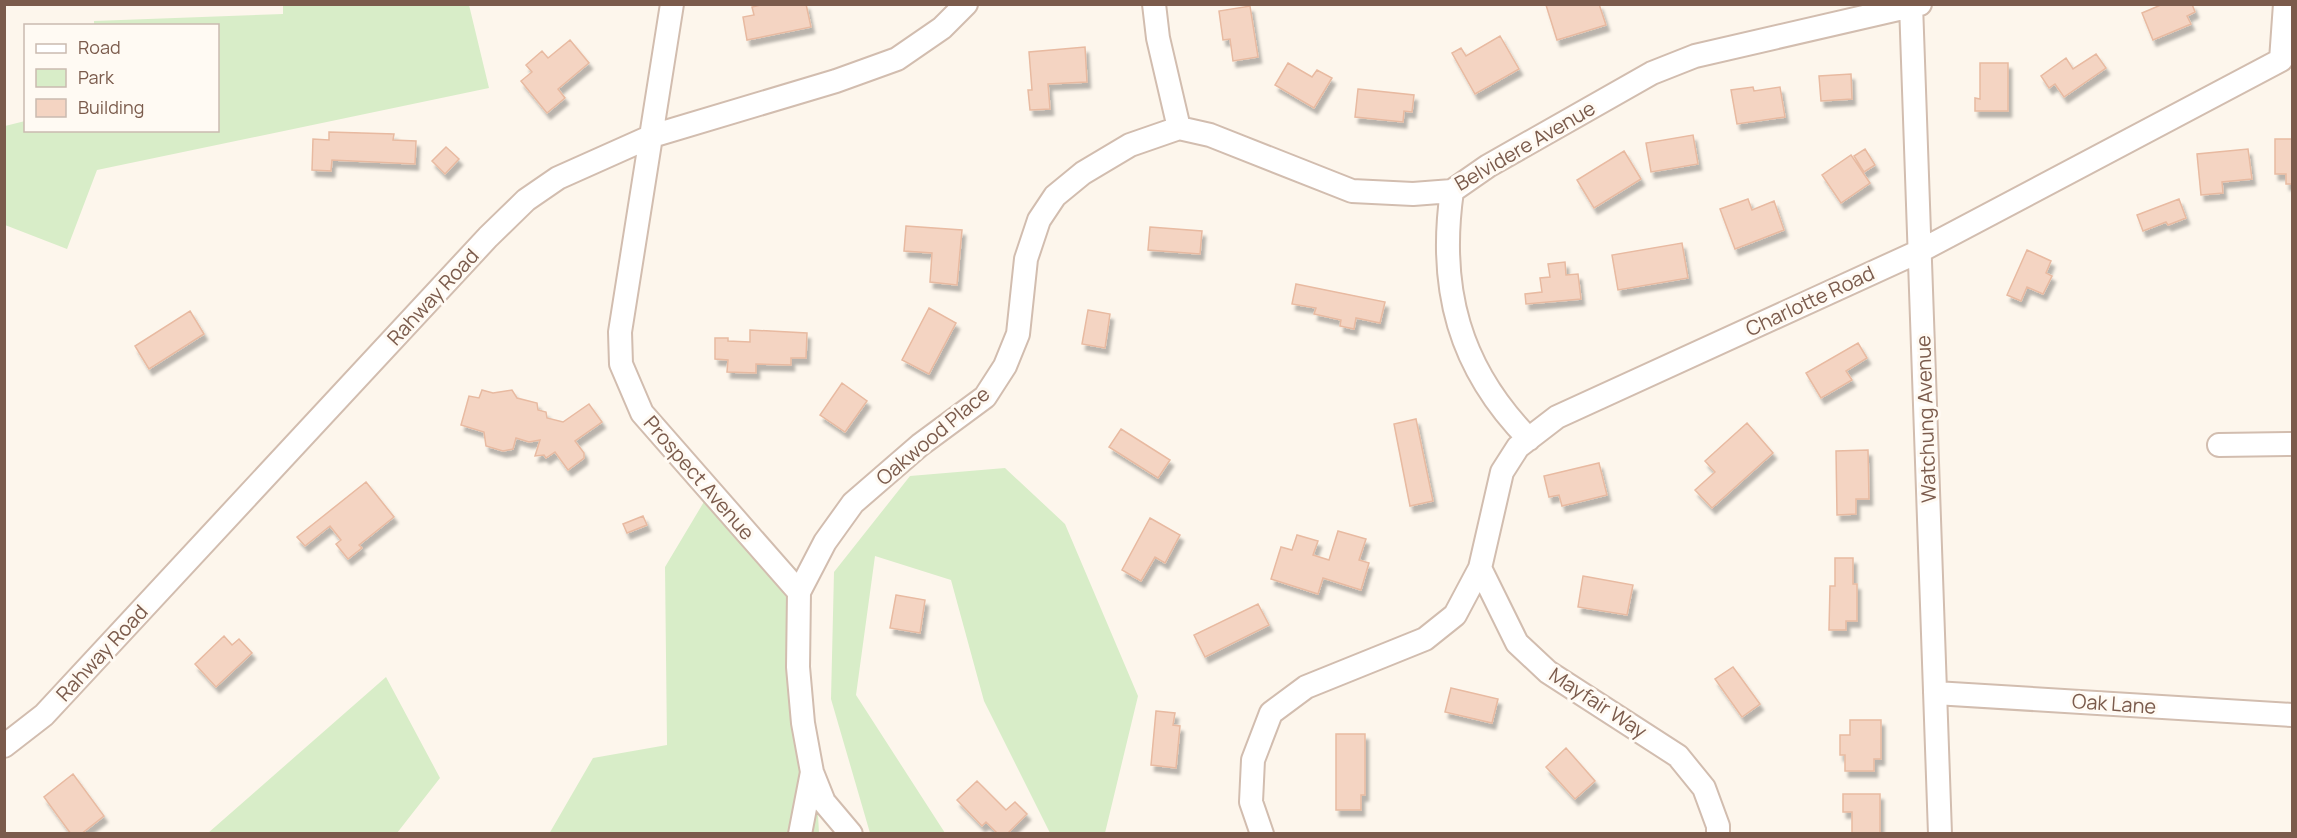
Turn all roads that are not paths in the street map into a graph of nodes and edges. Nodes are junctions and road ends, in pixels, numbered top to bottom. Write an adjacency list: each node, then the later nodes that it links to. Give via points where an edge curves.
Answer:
1 (672, 4): 8 (street, Prospect Avenue)
2 (966, 4): 8 (street, Rahway Road, via 942,28 897,59)
3 (1154, 4): 7 (street)
4 (2285, 4): 6 (street, Charlotte Road)
5 (1914, 5): 9 (street, Belvidere Avenue, via 1695,56 1663,69 1488,166); 10 (street, Watchung Avenue)
6 (2287, 62): 10 (street, Charlotte Road)
7 (1179, 128): 9 (street, Belvidere Avenue, via 1210,135 1352,191); 15 (street, Oakwood Place, via 1130,145 1083,173 1055,196 1039,220 1026,259 1018,334 1005,366 985,397 920,445 853,503 825,542)
8 (652, 136): 15 (street, Prospect Avenue, via 620,332 621,364 642,413); 18 (street, Rahway Road, via 558,178 526,200 50,709)
9 (1452, 191): 11 (street, via 1447,257 1452,303 1460,329 1482,379)
10 (1920, 251): 11 (street, Charlotte Road, via 1557,417); 16 (street, Watchung Avenue)
11 (1529, 438): 14 (street, Charlotte Road, via 1518,447 1502,472)
12 (2292, 444): 13 (street)
13 (2219, 445)
14 (1480, 568): 22 (street, Charlotte Road, via 1455,615 1425,639 1306,687 1271,713 1253,760 1251,802); 23 (street, Mayfair Way, via 1517,643 1548,672 1678,756 1704,788)
15 (799, 592): 19 (street, via 798,667)
16 (1935, 693): 17 (street, Oak Lane); 24 (street, Watchung Avenue)
17 (2292, 716)
18 (9, 737)
19 (812, 772): 20 (street); 21 (street, via 825,802)
20 (800, 834)
21 (851, 834)
22 (1262, 834)
23 (1718, 834)
24 (1940, 834)

